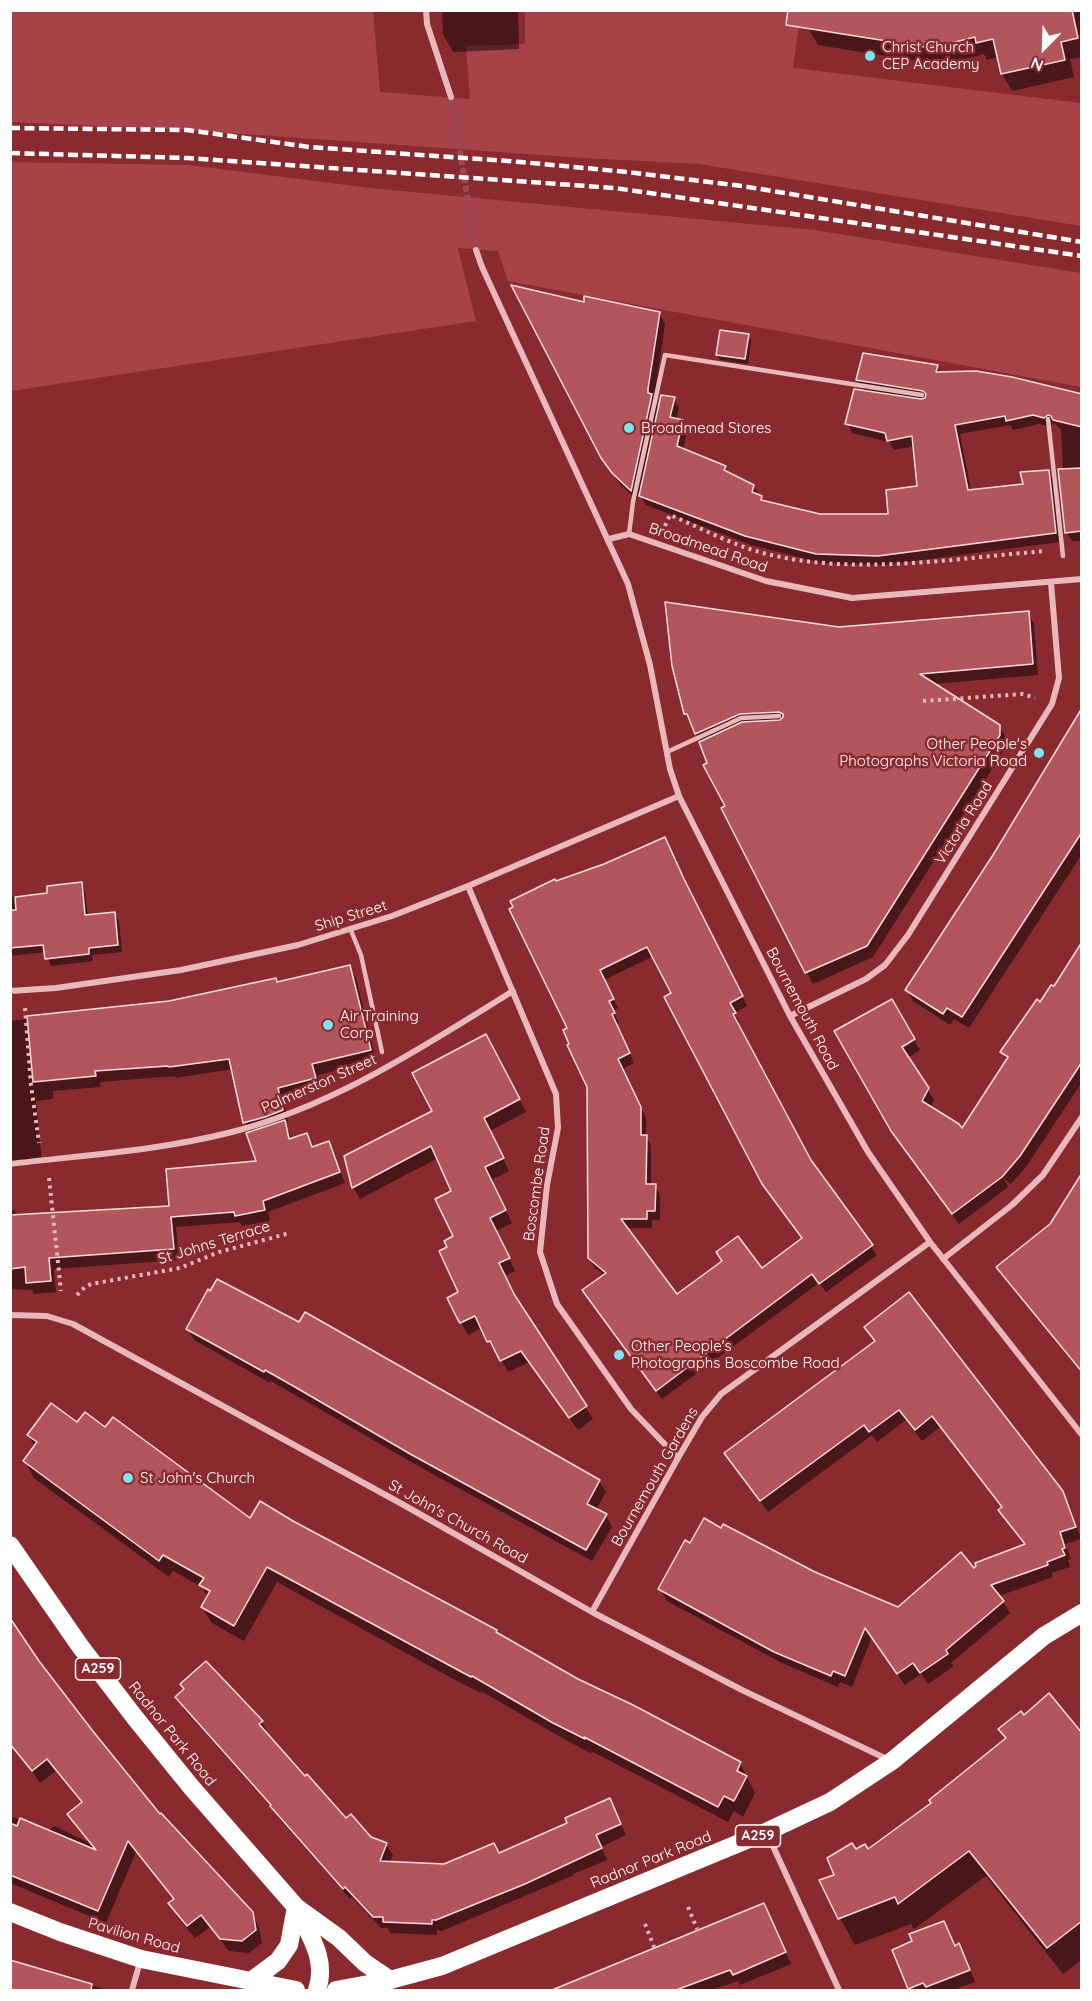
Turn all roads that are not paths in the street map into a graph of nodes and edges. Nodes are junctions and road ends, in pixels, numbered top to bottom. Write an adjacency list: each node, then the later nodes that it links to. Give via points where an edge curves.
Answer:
1 (426, 10): 2 (street)
2 (451, 97)
3 (476, 250): 7 (street)
4 (922, 395): 6 (lane, via 665,355)
5 (1048, 419): 8 (lane)
6 (629, 534): 7 (street, Broadmead Road); 10 (street, Broadmead Road, via 766,581 852,597)
7 (609, 539): 12 (street, Bournemouth Road, via 636,611)
8 (1063, 553)
9 (1082, 579): 10 (street, Broadmead Road)
10 (1052, 582): 18 (street, Victoria Road, via 1059,678 1052,704 908,935 885,965 866,979)
11 (779, 716): 12 (lane, via 741,718)
12 (666, 752): 13 (street, Bournemouth Road)
13 (679, 796): 14 (street, Ship Street); 18 (street, Bournemouth Road)
14 (468, 886): 15 (street, Ship Street); 17 (street, Boscombe Road)
15 (350, 928): 16 (street, Ship Street, via 298,945 181,970 56,988); 19 (lane, via 361,955)
16 (10, 990)
17 (513, 992): 21 (street, Palmerston Street, via 404,1059 283,1116 161,1148); 26 (street, Boscombe Road, via 556,1094 558,1128 540,1252 557,1304 631,1409)
18 (790, 1017): 22 (street, Bournemouth Road, via 868,1152)
19 (382, 1052)
20 (1082, 1117): 23 (street, via 1043,1175 1012,1205)
21 (10, 1164)
22 (930, 1242): 23 (street, Bournemouth Road); 26 (street, Bournemouth Gardens, via 722,1394 702,1417)
23 (943, 1259): 25 (street, Bournemouth Road)
24 (10, 1315): 28 (street, St John's Church Road, via 47,1316 73,1324)
25 (1082, 1435)
26 (678, 1458): 28 (street, Bournemouth Gardens)
27 (10, 1545): 32 (highway, Radnor Park Road / A259, via 136,1719)
28 (592, 1611): 30 (street, St John's Church Road, via 742,1690)
29 (1082, 1614): 30 (highway, Radnor Park Road / A259, via 1044,1636)
30 (892, 1761): 31 (highway, Radnor Park Road / A259, via 830,1802)
31 (766, 1832): 35 (highway, Radnor Park Road / A259, via 442,1965); 41 (street)
32 (296, 1906): 35 (highway, Radnor Park Road / A259); 36 (highway, via 289,1945 278,1961); 39 (highway, Radnor Park Road / A259, via 318,1950 322,1969)
33 (10, 1912): 34 (highway, Pavilion Road)
34 (141, 1959): 36 (highway, Pavilion Road); 37 (street)
35 (390, 1980): 40 (highway, Radnor Park Road / A259)
36 (251, 1981): 38 (highway, Pavilion Road)
37 (132, 1990)
38 (296, 1990)
39 (316, 1990)
40 (336, 1990)
41 (839, 1990)

